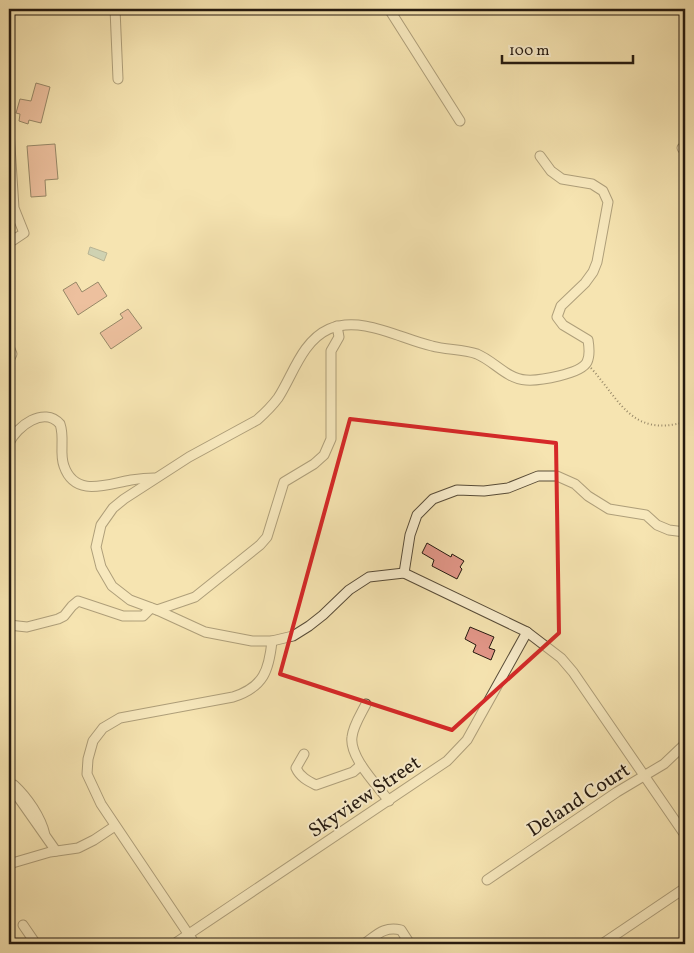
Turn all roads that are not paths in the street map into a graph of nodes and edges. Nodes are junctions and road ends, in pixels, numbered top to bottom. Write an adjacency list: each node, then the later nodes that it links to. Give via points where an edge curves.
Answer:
1 (115, 9): 3 (street)
2 (389, 9): 4 (street)
3 (118, 79)
4 (460, 121)
5 (9, 131): 7 (street, via 14,208 24,233)
6 (540, 156): 8 (street, via 562,179 592,184 603,191 608,202 594,272 561,306 557,317 563,325 588,340 586,363 567,374 526,380 507,374 488,359 475,354 353,324)
7 (9, 243)
8 (337, 326): 12 (street, via 310,343 277,399 257,420); 15 (street, via 339,337 331,351 331,440 324,455 284,482 266,537 260,545 195,597)
9 (9, 347): 10 (street, via 12,354)
10 (9, 360)
11 (9, 443): 12 (street, via 26,423 50,418 58,421 62,429 64,467 79,484 99,487)
12 (156, 477): 15 (street, via 113,508 101,526 96,547 101,567 112,586 130,600)
13 (685, 532): 14 (street, via 657,525 646,515 609,509 575,484 557,476 538,476 508,488 484,492 457,490 433,499 417,515)
14 (404, 573): 17 (street); 18 (street, via 369,577 349,590 309,626 293,636)
15 (154, 609): 16 (street, via 143,616 123,616 78,601 58,619 27,628); 18 (street, via 205,632 252,641)
16 (9, 625)
17 (527, 632): 23 (street, via 562,658); 25 (street, Skyview Street, via 457,752)
18 (272, 641): 26 (street, via 267,670 247,691 233,697 120,718 103,728 94,741 87,774)
19 (366, 704): 22 (street, via 351,744)
20 (685, 744): 23 (street, Deland Court)
21 (304, 754): 22 (street, via 296,768 307,781 316,785 353,772)
22 (361, 765): 25 (street)
23 (645, 776): 27 (street); 30 (street, Deland Court)
24 (11, 781): 28 (street, via 43,824 45,835)
25 (389, 800): 33 (street, Skyview Street)
26 (115, 826): 28 (street, via 78,848); 33 (street)
27 (685, 835)
28 (56, 851): 29 (street)
29 (9, 864)
30 (487, 880)
31 (685, 888): 39 (street)
32 (23, 926): 34 (street)
33 (189, 935): 35 (street, Skyview Street); 36 (street)
34 (36, 944)
35 (174, 944)
36 (195, 944)
37 (364, 944): 38 (street, via 391,928 401,930)
38 (410, 944)
39 (602, 944)

